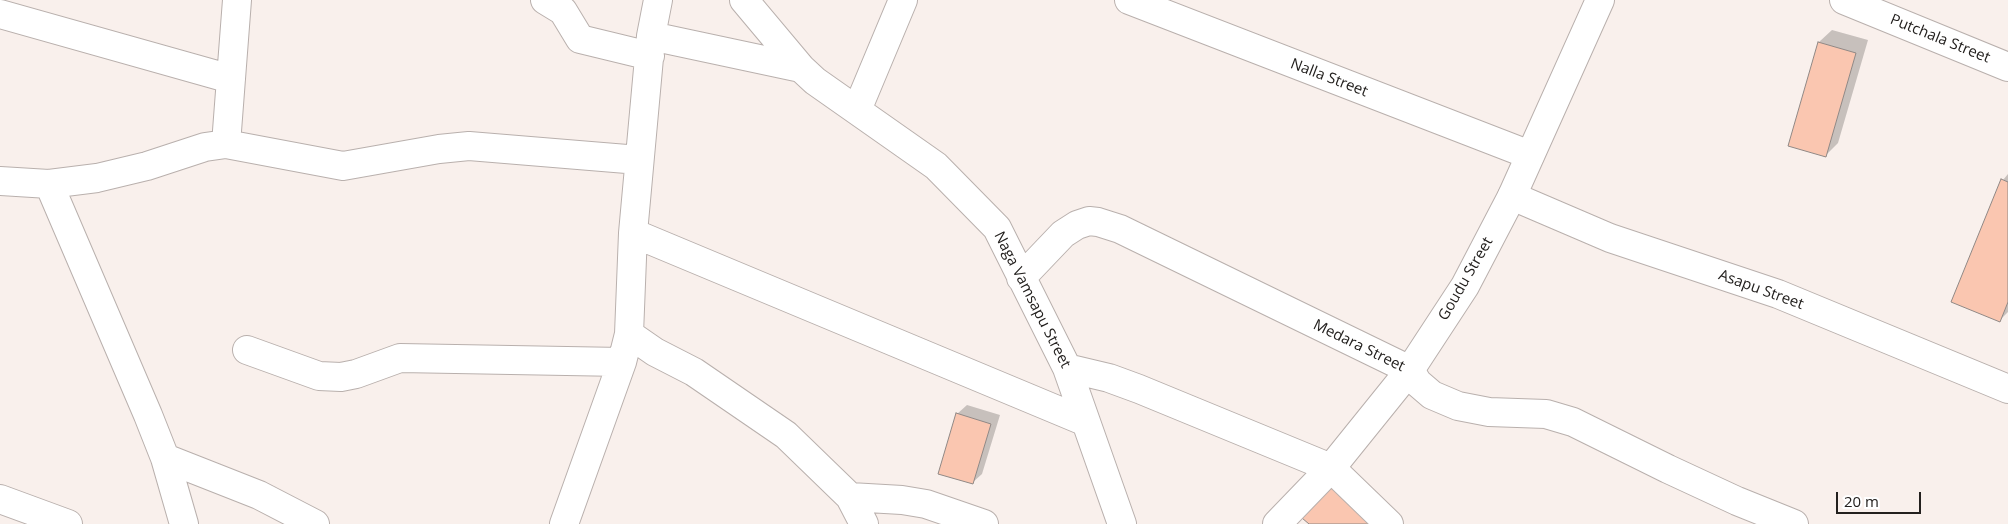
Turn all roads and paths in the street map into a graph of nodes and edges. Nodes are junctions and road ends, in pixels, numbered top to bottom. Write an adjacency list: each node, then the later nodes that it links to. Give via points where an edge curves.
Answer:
1 (237, 0): 13 (street)
2 (545, 0): 10 (street, via 563,11 580,39)
3 (658, 0): 10 (street)
4 (744, 0): 12 (street, Naga Vamsapu Street)
5 (903, 0): 14 (street)
6 (1129, 0): 16 (street, Nalla Street)
7 (1600, 0): 16 (street, Goudu Street)
8 (1844, 0): 11 (street, Putchala Street)
9 (0, 14): 13 (street)
10 (651, 46): 12 (street); 17 (street)
11 (2008, 67)
12 (801, 68): 14 (street, Naga Vamsapu Street)
13 (231, 79): 15 (street)
14 (857, 110): 22 (street, Naga Vamsapu Street, via 936,166 996,228)
15 (226, 144): 17 (street, via 343,166 468,146); 19 (street, via 96,178)
16 (1530, 155): 20 (street, Goudu Street)
17 (639, 160): 21 (street)
18 (0, 182): 19 (street)
19 (50, 184): 30 (street)
20 (1512, 196): 27 (street, Goudu Street, via 1465,286); 28 (street, Asapu Street, via 1610,238 1778,294)
21 (633, 232): 23 (street); 29 (street)
22 (1021, 278): 26 (street, Naga Vamsapu Street); 27 (street, Medara Street, via 1063,234 1077,225 1098,222 1120,229)
23 (628, 334): 25 (street); 32 (street, via 654,352 694,372 786,435)
24 (247, 350): 25 (street, via 319,376 341,377 400,358)
25 (622, 362): 37 (street)
26 (1067, 368): 29 (street, Naga Vamsapu Street); 31 (street, via 1139,389)
27 (1410, 370): 31 (street, Goudu Street); 43 (street, Medara Street, via 1418,383 1432,395 1458,406 1489,412 1546,414 1573,422 1668,469)
28 (2008, 389)
29 (1086, 422): 40 (street, Naga Vamsapu Street)
30 (165, 458): 35 (street); 36 (street, via 259,495)
31 (1331, 468): 41 (street, Goudu Street); 42 (street)
32 (850, 497): 38 (street); 39 (street, via 926,504)
33 (0, 499): 34 (street)
34 (68, 524)
35 (184, 524)
36 (315, 524)
37 (564, 524)
38 (864, 524)
39 (984, 524)
40 (1122, 524)
41 (1277, 524)
42 (1388, 524)
43 (1794, 524)

